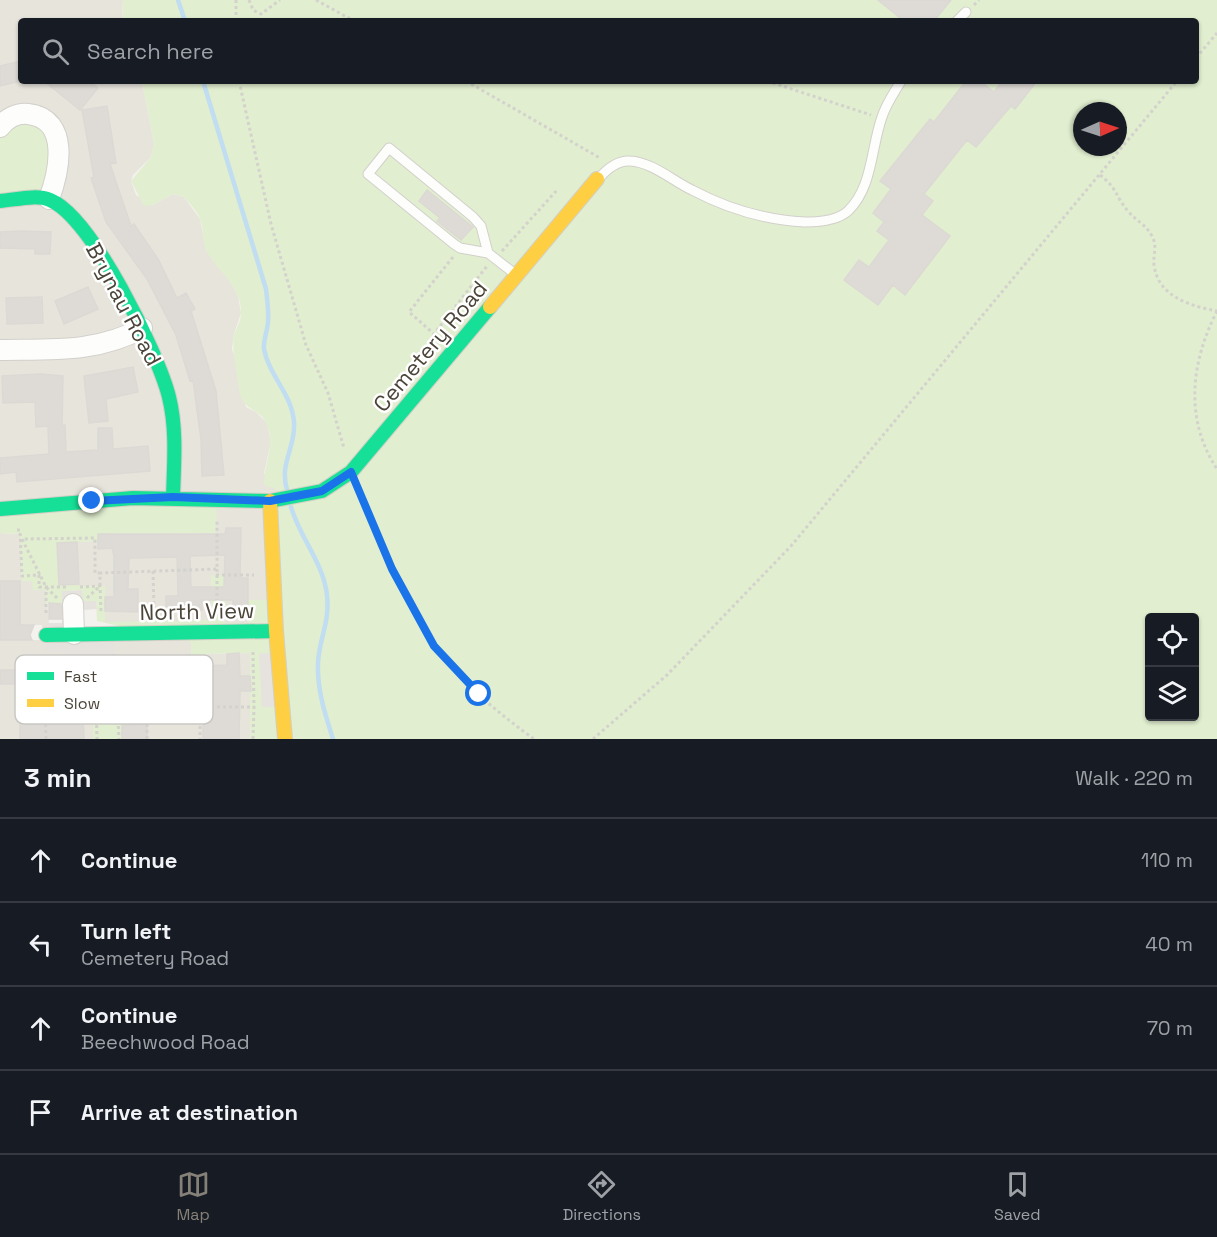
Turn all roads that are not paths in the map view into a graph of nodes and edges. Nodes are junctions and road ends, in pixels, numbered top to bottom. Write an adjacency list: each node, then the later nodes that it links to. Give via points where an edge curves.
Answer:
1 (966, 12): 2 (lane)
2 (960, 18)
3 (899, 84): 5 (lane, via 881,118 866,180 856,201 848,212 828,220 787,221 752,215 702,195 643,163 628,160)
4 (0, 127): 6 (street, via 7,119 23,114 38,115 50,124 59,158)
5 (597, 179): 9 (street, Cemetery Road)
6 (49, 199): 7 (street); 10 (street, Brynau Road, via 62,206 84,231)
7 (0, 201)
8 (488, 253): 8 (lane, via 453,244 368,174 389,148 473,217 481,226); 9 (lane)
9 (516, 274): 13 (street, Cemetery Road, via 351,472 322,491)
10 (142, 328): 11 (street, via 122,339 91,346); 12 (street, Brynau Road, via 169,396 174,445)
11 (0, 350)
12 (173, 497): 13 (street, Cemetery Road); 14 (street, Cemetery Road)
13 (270, 501): 16 (street)
14 (0, 509)
15 (73, 603): 18 (street)
16 (276, 631): 18 (street, North View); 19 (street, North View)
17 (46, 634): 18 (street, North View)
18 (74, 634)
19 (285, 739)

